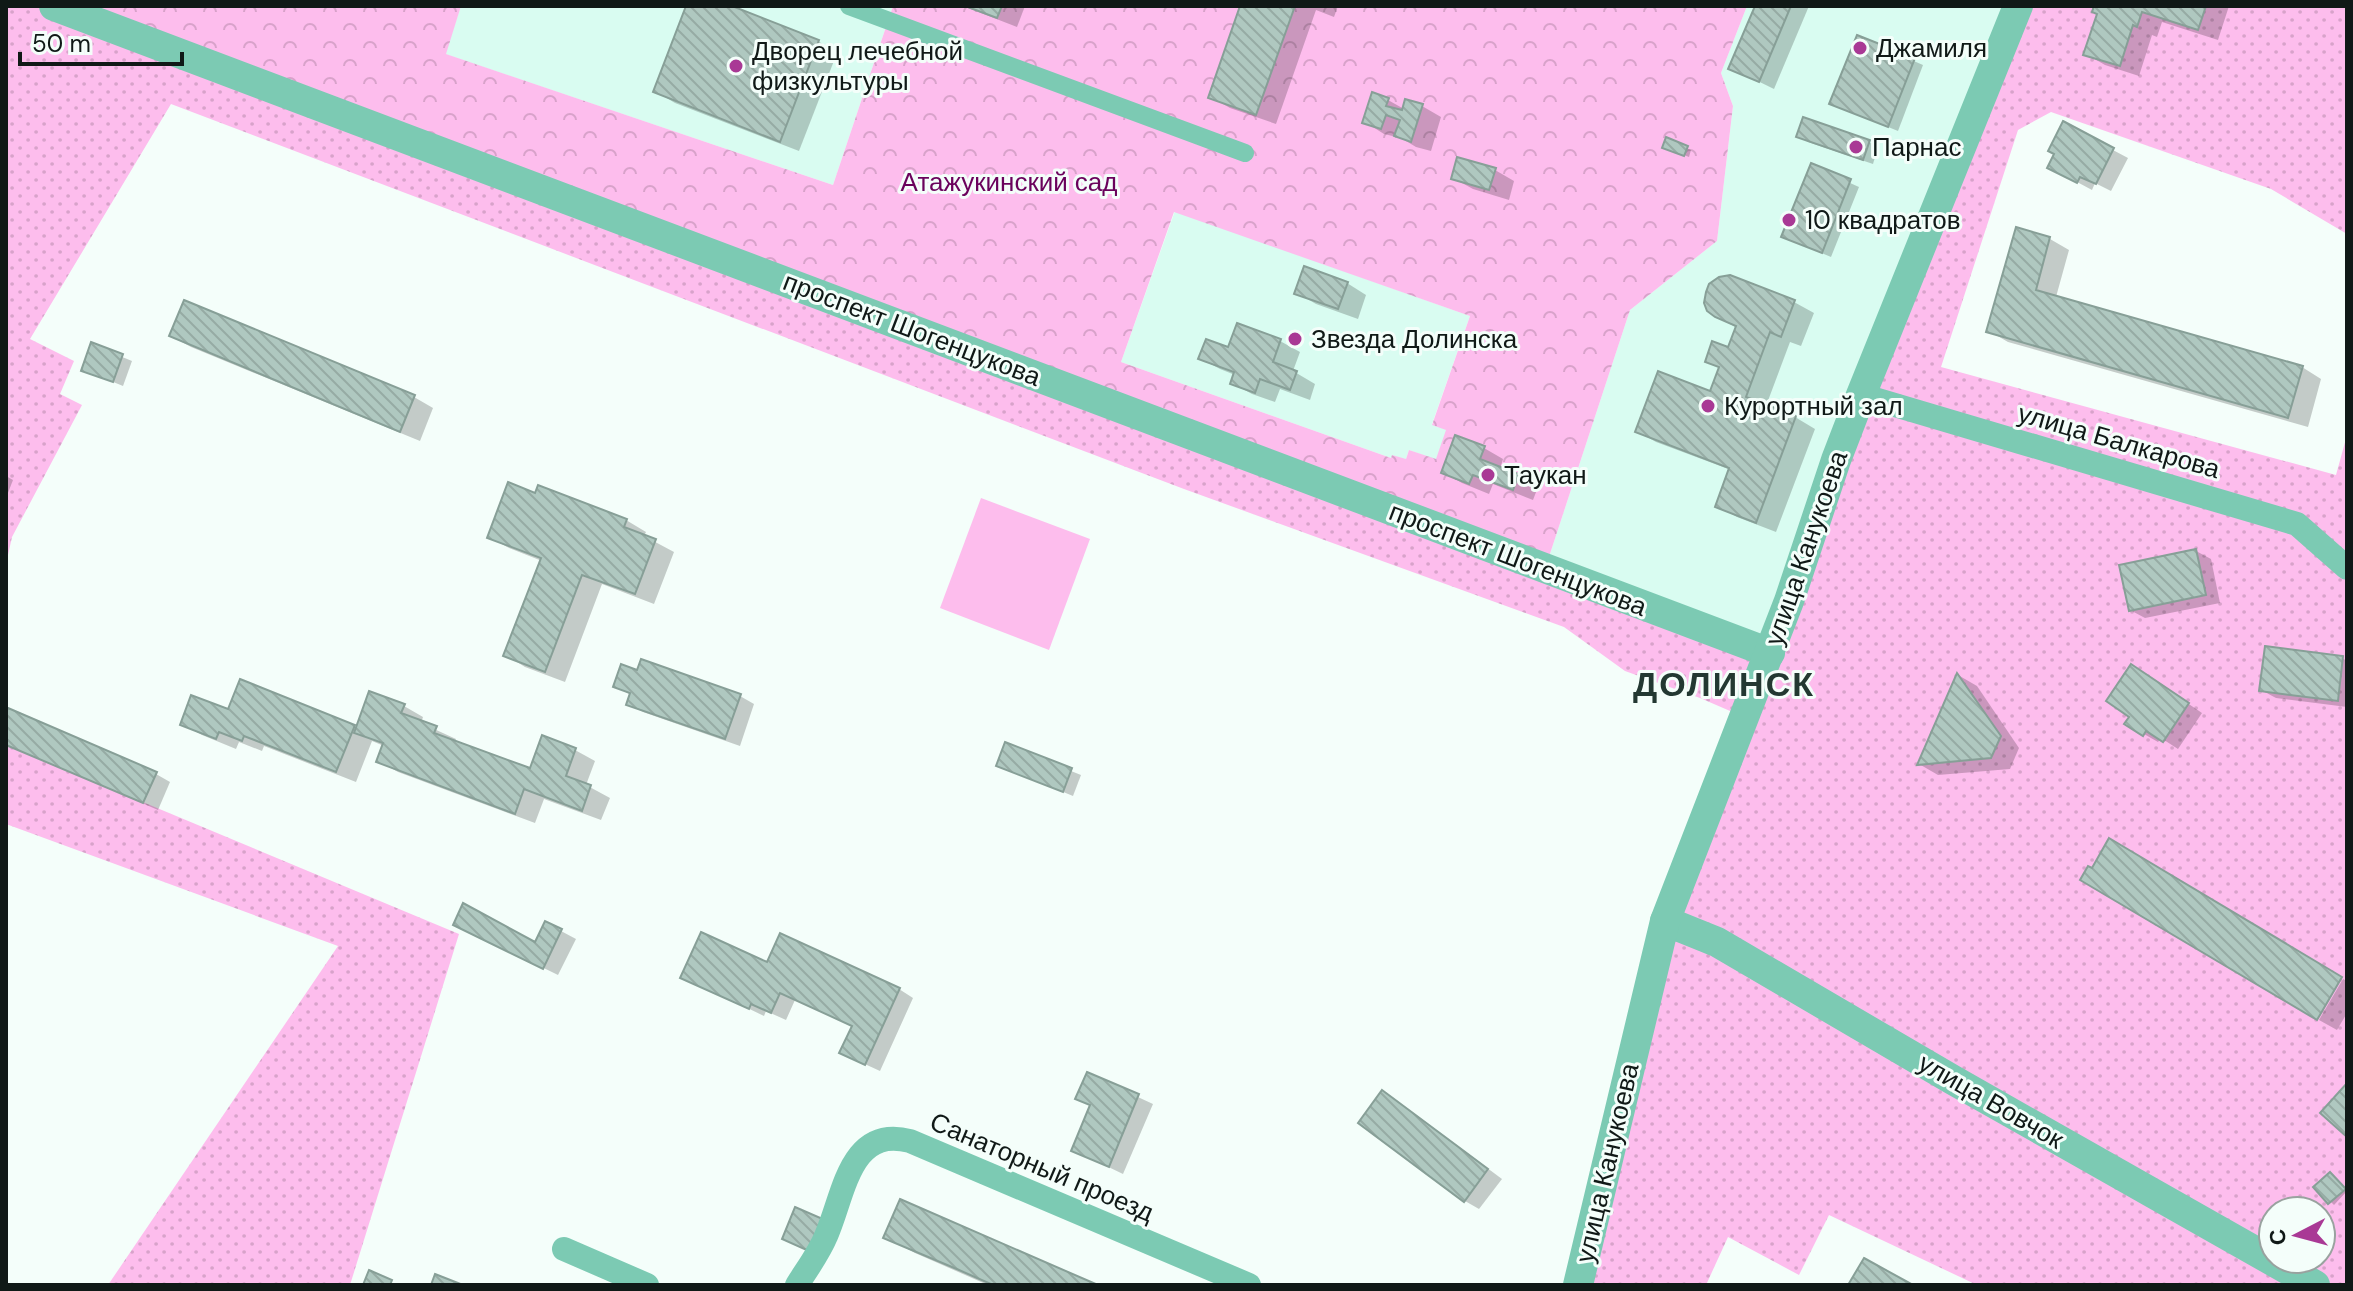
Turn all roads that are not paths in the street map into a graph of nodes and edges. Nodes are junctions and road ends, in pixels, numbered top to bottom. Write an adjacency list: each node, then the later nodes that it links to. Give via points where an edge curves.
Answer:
1 (54, 6): 7 (street, проспект Шогенцукова)
2 (849, 6): 4 (street)
3 (2018, 6): 5 (street, улица Канукоева)
4 (1245, 153)
5 (1861, 395): 6 (street, улица Балкарова, via 2297,524); 7 (street, улица Канукоева)
6 (2347, 568)
7 (1770, 653): 8 (street, улица Канукоева)
8 (1665, 921): 13 (street, улица Канукоева); 14 (street, улица Вовчок, via 1717,942)
9 (564, 1249): 10 (street)
10 (647, 1285)
11 (797, 1285): 12 (street, Санаторный проезд, via 826,1236 862,1152 877,1141 896,1138)
12 (1249, 1285)
13 (1578, 1285)
14 (2315, 1285)

